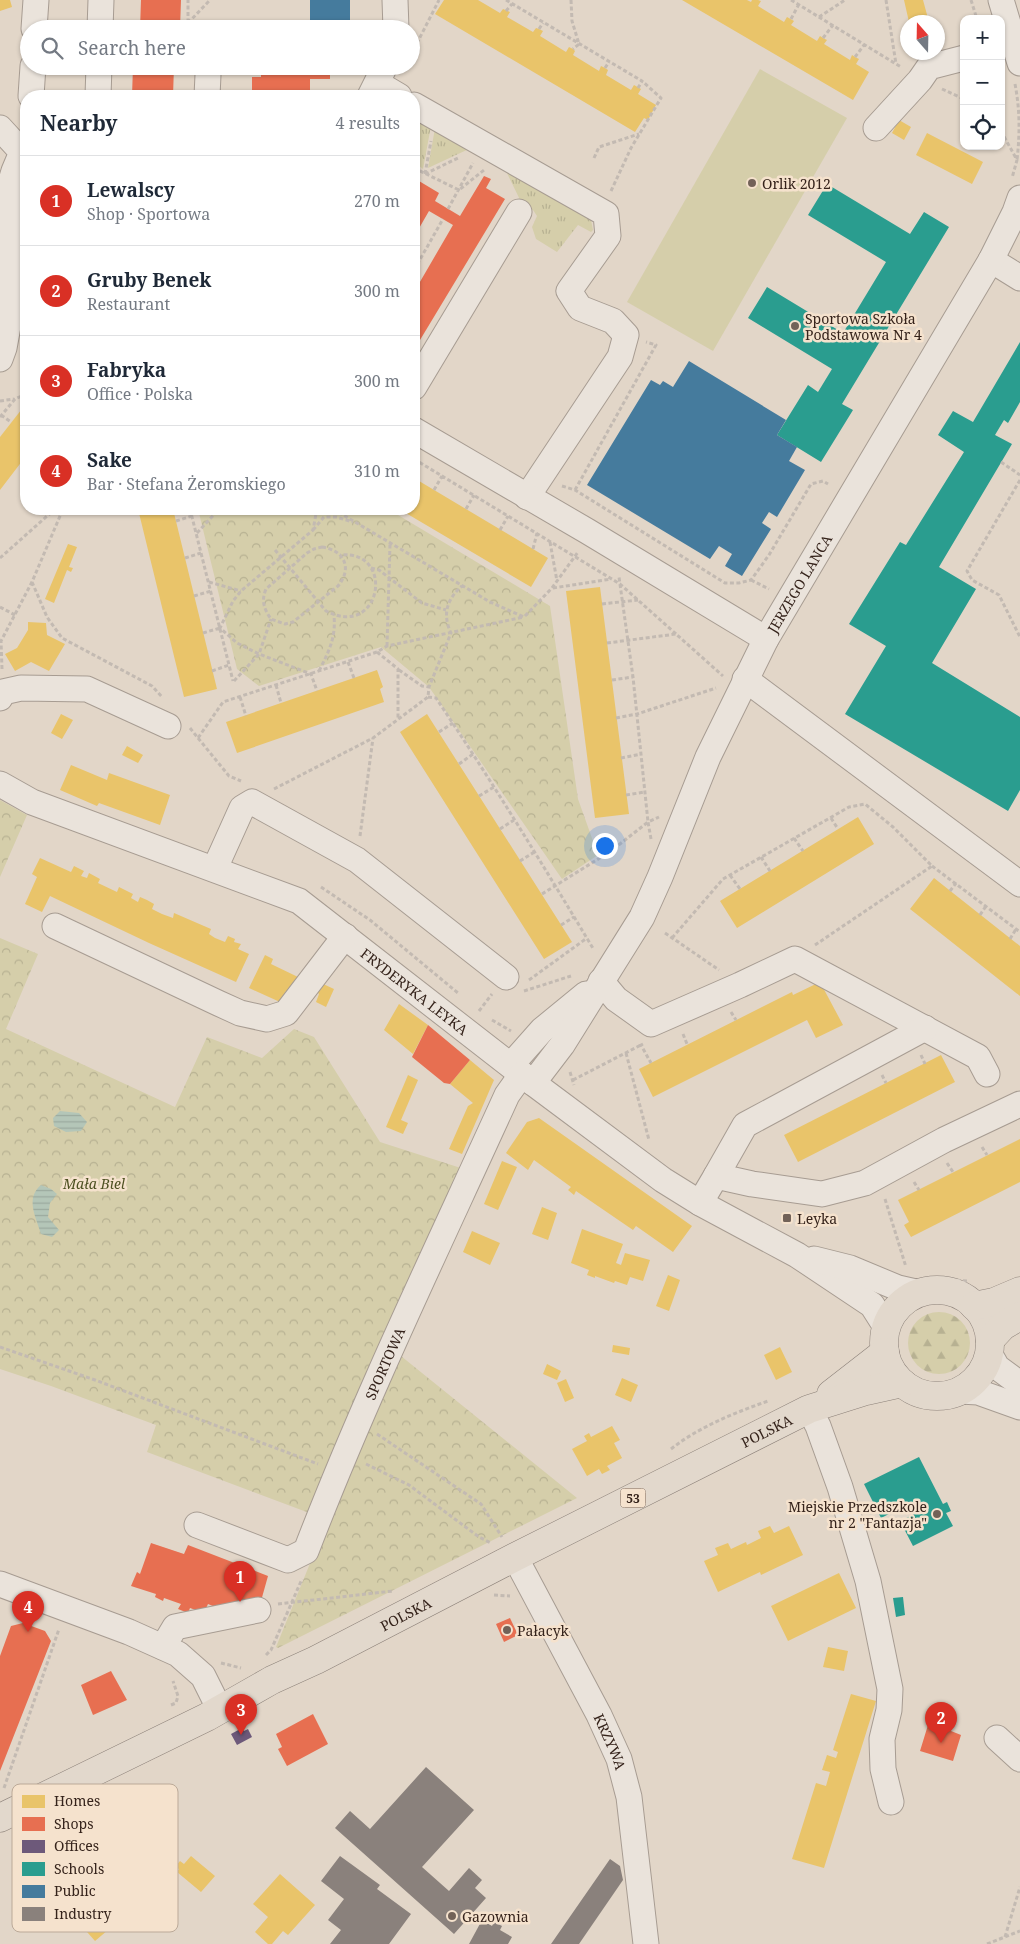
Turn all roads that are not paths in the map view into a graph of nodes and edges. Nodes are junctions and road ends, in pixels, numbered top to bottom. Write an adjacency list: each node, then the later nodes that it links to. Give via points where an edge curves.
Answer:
1 (36, 0): 5 (street)
2 (101, 0): 6 (street)
3 (395, 0): 7 (street)
4 (1001, 0): 9 (street)
5 (35, 20)
6 (100, 20)
7 (396, 20)
8 (960, 59): 18 (street, via 929,67)
9 (1013, 59)
10 (32, 75): 13 (street)
11 (98, 75): 14 (street)
12 (378, 82): 15 (street)
13 (31, 90)
14 (98, 90)
15 (390, 90)
16 (420, 109): 28 (street, via 486,155 606,214 608,236 570,290 580,308 613,321 626,336 620,358)
17 (0, 128): 19 (street)
18 (876, 128)
19 (20, 149)
20 (20, 160): 25 (street, via 9,188 10,314)
21 (1016, 190): 23 (street, JERZEGO LANCA, via 1015,212)
22 (519, 212): 26 (street)
23 (991, 260): 24 (street); 29 (street, JERZEGO LANCA)
24 (1020, 278)
25 (2, 345)
26 (420, 377)
27 (420, 433): 28 (street)
28 (533, 489): 29 (street, via 587,532)
29 (766, 639): 30 (street, JERZEGO LANCA)
30 (730, 680): 35 (street); 38 (street, JERZEGO LANCA, via 708,757 660,877 642,916)
31 (2, 695): 32 (street, via 21,688 87,689)
32 (176, 725)
33 (0, 784): 34 (street, FRYDERYKA LEYKA, via 32,802)
34 (215, 868): 37 (street, FRYDERYKA LEYKA, via 299,901); 39 (street, via 248,792 358,860)
35 (1020, 884)
36 (55, 926): 37 (street, via 240,1013 268,1019 286,1013)
37 (345, 936): 41 (street, FRYDERYKA LEYKA)
38 (601, 982): 40 (street, via 616,999 650,1024 795,959); 41 (street, JERZEGO LANCA, via 542,1030)
39 (518, 984)
40 (925, 1028): 42 (street, via 978,1057); 44 (street, via 745,1126)
41 (522, 1074): 45 (street, FRYDERYKA LEYKA, via 663,1180); 58 (street, SPORTOWA, via 505,1101 337,1471 306,1551 288,1560)
42 (987, 1074)
43 (1020, 1104): 44 (street, via 865,1183 822,1194)
44 (716, 1176): 45 (street)
45 (700, 1203): 46 (street, FRYDERYKA LEYKA)
46 (797, 1255): 47 (street, FRYDERYKA LEYKA, via 850,1268 898,1288); 51 (street, FRYDERYKA LEYKA, via 872,1305)
47 (920, 1282): 49 (main road, 53, via 962,1297); 51 (main road, 53, via 889,1319)
48 (1020, 1291): 49 (main road, via 994,1302)
49 (974, 1294): 52 (main road)
50 (1020, 1316): 52 (main road, via 1003,1326)
51 (886, 1340): 53 (main road, via 888,1363); 57 (main road, POLSKA / 53)
52 (989, 1346): 54 (street, via 997,1367); 55 (main road, via 979,1375)
53 (902, 1383): 55 (main road, via 932,1396); 57 (main road, POLSKA / 53)
54 (1020, 1384)
55 (960, 1391): 56 (street, via 978,1392)
56 (1020, 1407)
57 (809, 1409): 59 (main road, POLSKA / 53); 67 (street, via 840,1487 868,1581 890,1689 882,1738 883,1769)
58 (197, 1525)
59 (510, 1549): 63 (main road, POLSKA / 53, via 325,1655); 70 (street, KRZYWA, via 619,1758 629,1798)
60 (2, 1590): 62 (street, via 129,1632)
61 (258, 1610): 62 (street, via 174,1627)
62 (163, 1647): 63 (street, via 178,1654 203,1676)
63 (220, 1710): 66 (main road, POLSKA / 53)
64 (997, 1738): 65 (street)
65 (1020, 1758)
66 (69, 1784)
67 (891, 1802)
68 (12, 1812): 69 (main road, POLSKA / 53)
69 (0, 1818)
70 (646, 1944)

